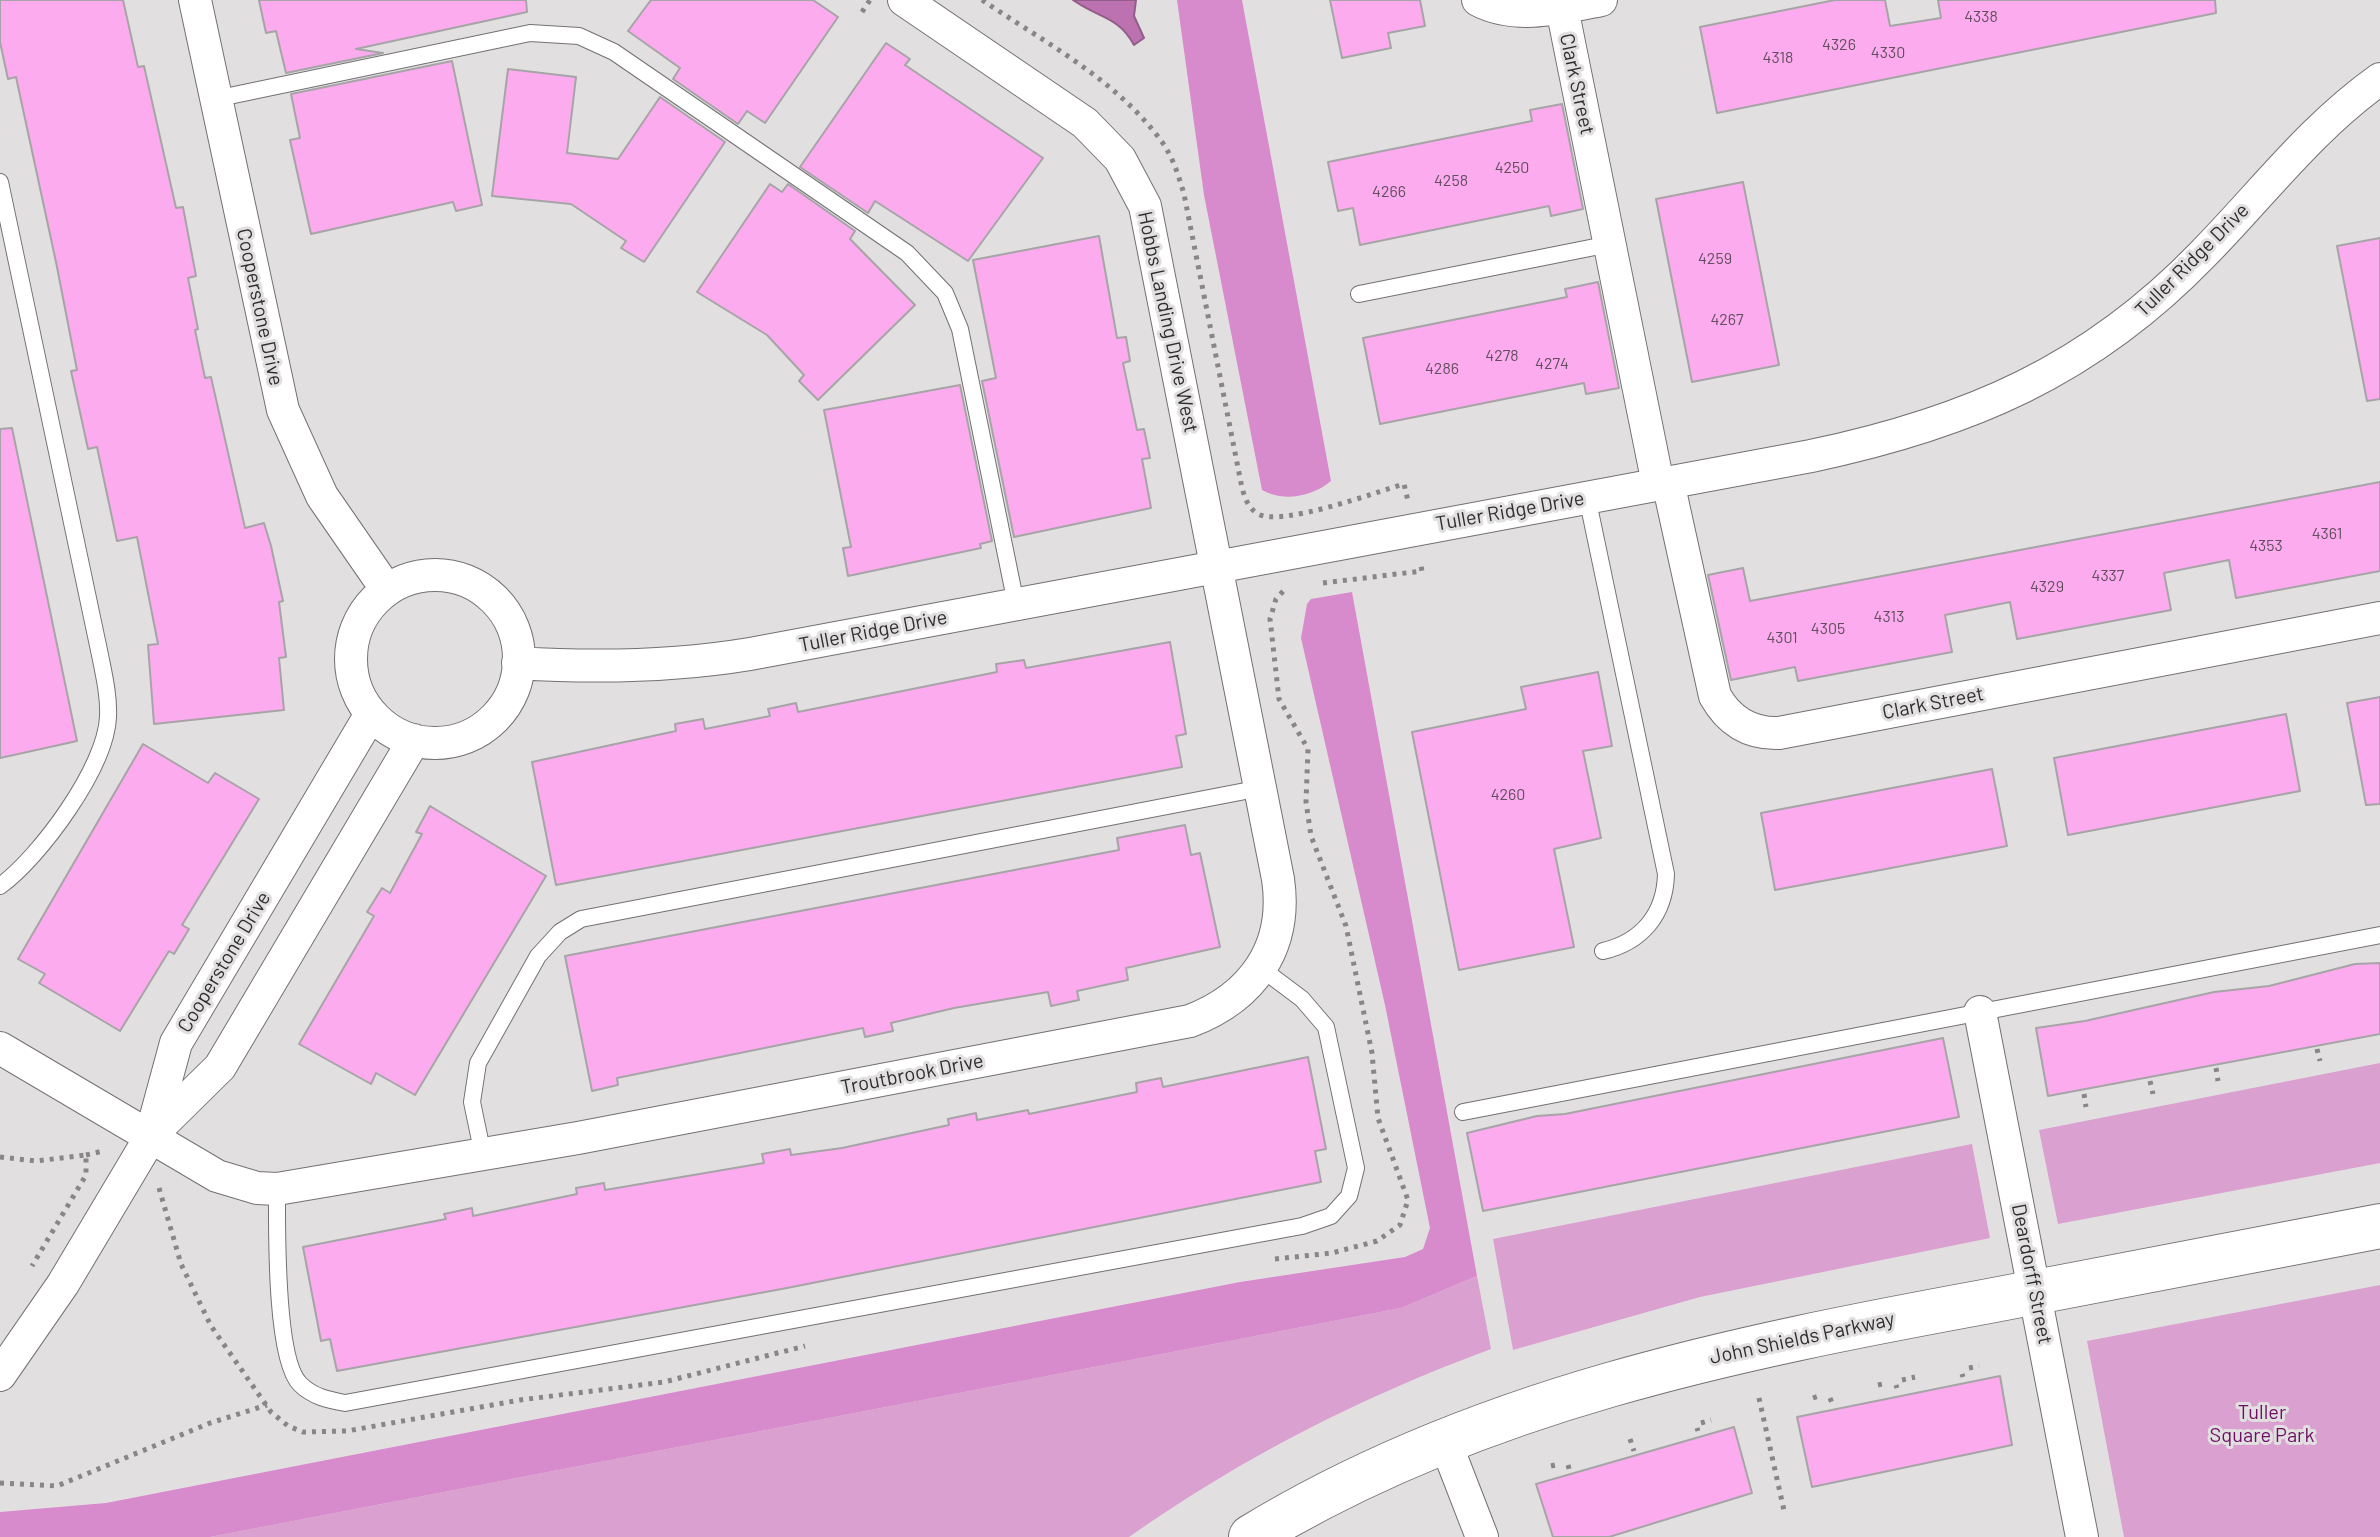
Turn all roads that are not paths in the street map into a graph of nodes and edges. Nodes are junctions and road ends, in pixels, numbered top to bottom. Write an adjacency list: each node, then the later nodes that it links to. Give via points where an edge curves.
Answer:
1 (195, 0): 7 (street, Cooperstone Drive)
2 (904, 0): 13 (street, Hobbs Landing Drive West, via 1085,123 1130,173 1155,242)
3 (1478, 0): 5 (street, Clark Street, via 1523,11)
4 (1601, 0): 5 (street)
5 (1562, 8): 9 (street, Clark Street)
6 (2380, 79): 11 (street, Tuller Ridge Drive, via 2305,141 2152,304 2045,378 1980,409 1895,437)
7 (215, 99): 14 (street, Cooperstone Drive, via 283,410 322,496); 15 (lane, via 530,33 564,33 604,45 907,253 945,293 960,329)
8 (0, 182): 21 (lane, via 100,655 108,717 100,751 71,802 29,861)
9 (1610, 244): 10 (lane); 11 (street, Clark Street)
10 (1359, 294)
11 (1663, 483): 12 (street, Tuller Ridge Drive); 16 (street, Clark Street, via 1715,696 1732,719 1759,732 1779,733)
12 (1587, 497): 13 (street, Tuller Ridge Drive); 23 (lane, via 1666,874 1653,920 1636,937)
13 (1218, 567): 15 (street, Tuller Ridge Drive); 20 (street, Troutbrook Drive)
14 (387, 590): 17 (street, via 437,575 474,585 505,612 516,637); 18 (street, via 360,621 351,647 355,684)
15 (1016, 604): 17 (street, Tuller Ridge Drive, via 702,662 613,668)
16 (2380, 618)
17 (518, 663): 19 (street, via 508,700 482,728 446,742)
18 (371, 714): 19 (street); 28 (street, Cooperstone Drive, via 176,1043)
19 (414, 740): 28 (street, Cooperstone Drive, via 220,1067)
20 (1261, 788): 24 (street, Troutbrook Drive, via 1281,900 1276,940); 29 (lane, via 581,919 538,956 478,1063 472,1102)
21 (0, 886)
22 (2380, 935): 25 (lane)
23 (1603, 951)
24 (1262, 969): 29 (street, Troutbrook Drive, via 1227,1004 1190,1021); 30 (lane, via 1302,999 1326,1027 1356,1168 1349,1196 1331,1216 1302,1226 345,1403 321,1399 299,1383 286,1355)
25 (1980, 1012): 27 (lane); 32 (street, Deardorff Street)
26 (0, 1048): 28 (street, Troutbrook Drive)
27 (1463, 1112)
28 (150, 1137): 30 (street, Troutbrook Drive, via 217,1176); 33 (street, Cooperstone Drive, via 63,1284)
29 (483, 1155): 30 (street, Troutbrook Drive)
30 (277, 1189)
31 (2380, 1226): 32 (street, John Shields Parkway)
32 (2035, 1292): 34 (street, John Shields Parkway, via 1673,1366); 37 (street, Deardorff Street)
33 (0, 1375)
34 (1444, 1439): 35 (street, John Shields Parkway); 36 (street)
35 (1251, 1537)
36 (1482, 1537)
37 (2082, 1537)

